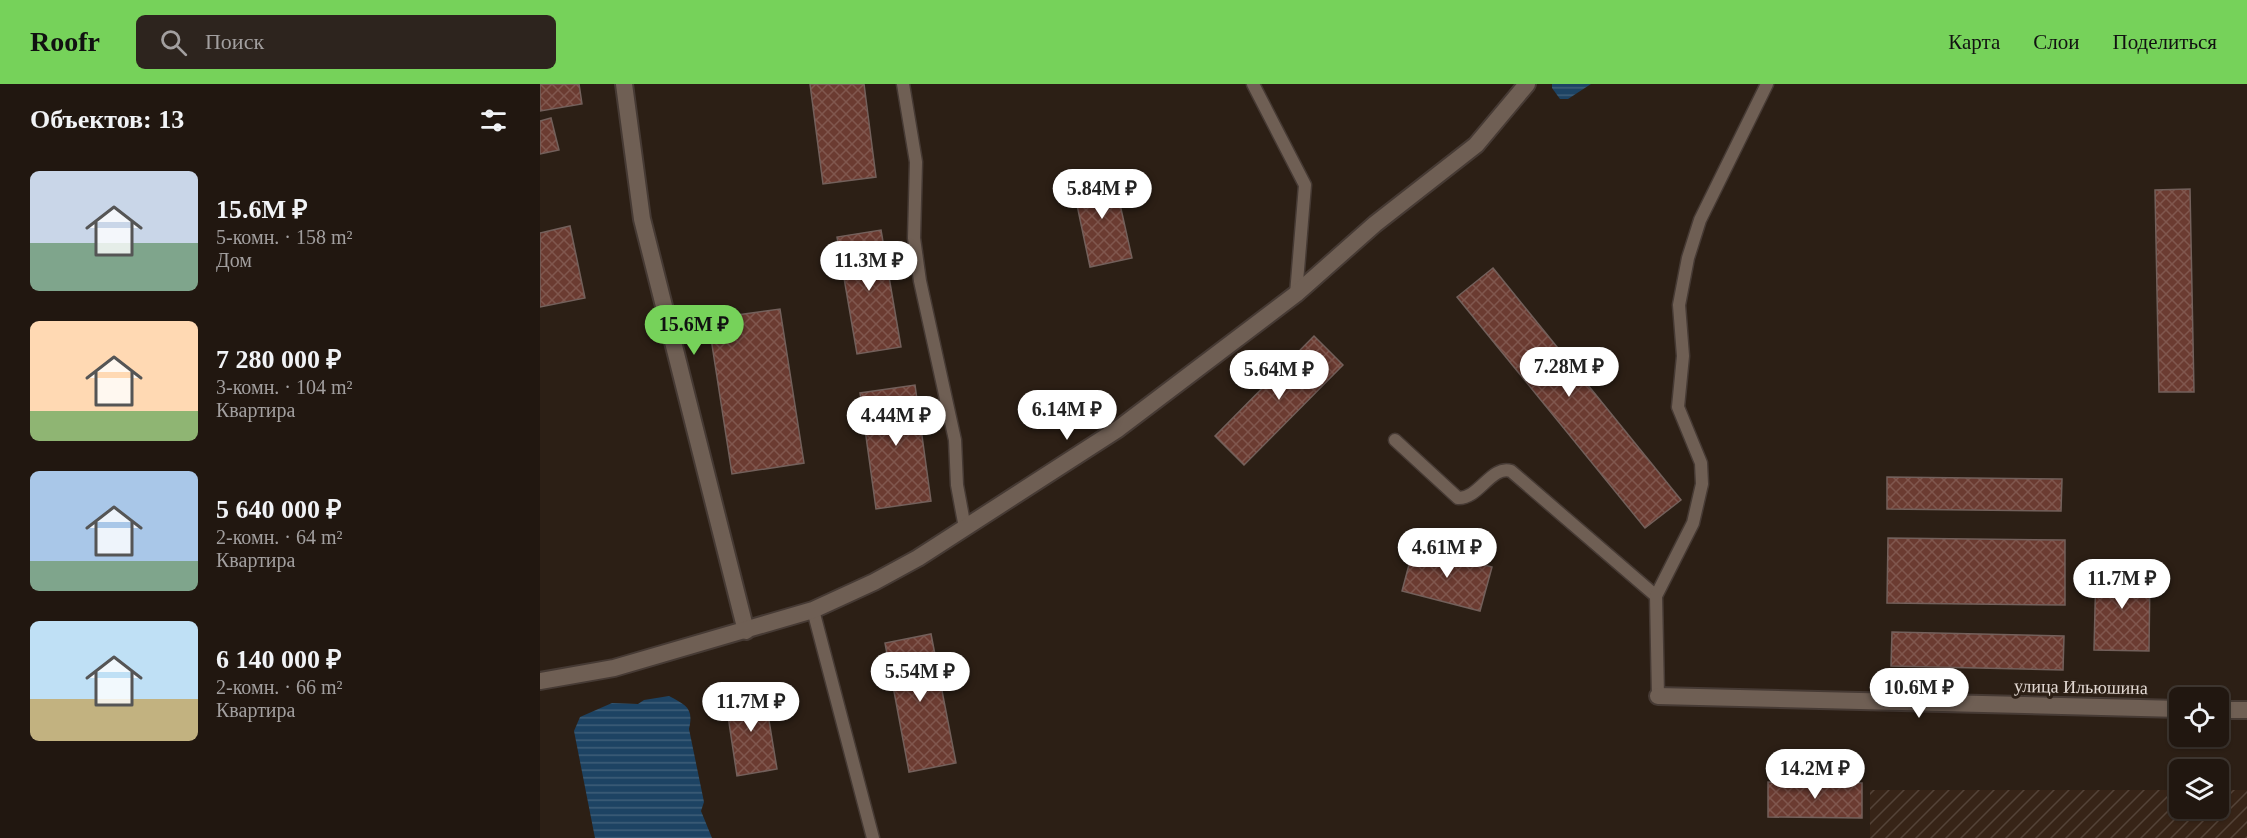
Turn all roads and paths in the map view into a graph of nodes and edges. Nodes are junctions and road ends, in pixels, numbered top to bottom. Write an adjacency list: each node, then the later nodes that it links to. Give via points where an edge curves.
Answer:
1 (624, 84): 11 (street, via 642,219)
2 (903, 84): 8 (lane, via 916,162 914,238 920,281 955,440 957,485)
3 (1253, 84): 6 (lane, via 1305,185)
4 (1527, 84): 6 (street, via 1476,146 1375,224)
5 (1767, 84): 9 (lane, via 1700,220 1688,258 1678,305 1683,356 1678,407 1701,463 1702,484 1693,523)
6 (1296, 294): 8 (street, via 1118,429)
7 (1395, 440): 9 (lane, via 1458,498 1470,496 1499,471 1511,471)
8 (965, 528): 10 (street, via 892,572)
9 (1656, 596): 13 (lane)
10 (813, 610): 11 (street); 17 (lane)
11 (746, 631): 12 (street, via 614,668)
12 (540, 681)
13 (1658, 696): 14 (street, улица Ильюшина)
14 (2169, 709)
15 (2229, 710): 16 (street)
16 (2247, 710)
17 (873, 838)

